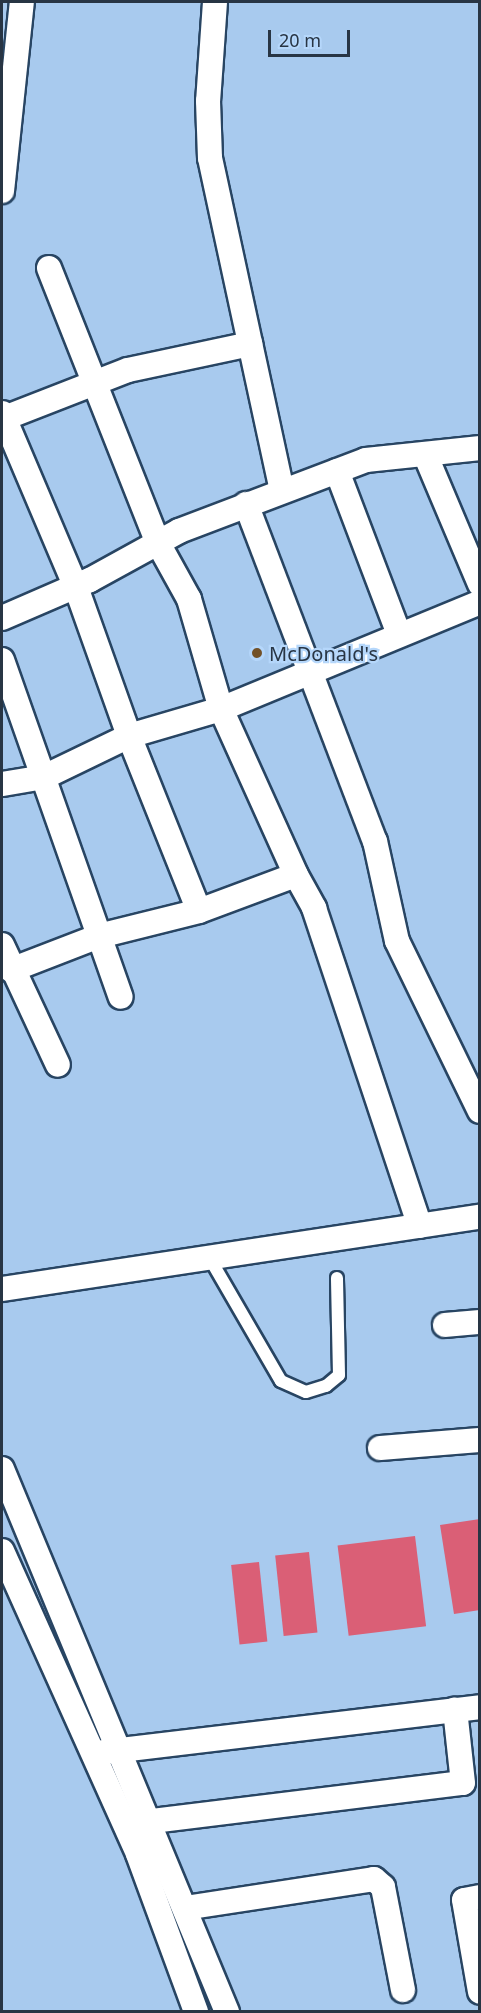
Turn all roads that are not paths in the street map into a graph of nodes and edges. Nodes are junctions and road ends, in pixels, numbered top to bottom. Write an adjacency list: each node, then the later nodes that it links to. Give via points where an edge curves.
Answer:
1 (22, 2): 3 (street)
2 (215, 2): 5 (street, via 208,101 210,158)
3 (2, 191)
4 (49, 268): 6 (street)
5 (250, 344): 6 (street, via 128,370); 11 (street)
6 (94, 383): 7 (street); 13 (street)
7 (2, 417): 15 (street)
8 (480, 448): 9 (street)
9 (425, 454): 10 (street, via 366,460); 14 (street)
10 (337, 471): 11 (street); 18 (street)
11 (282, 490): 12 (street)
12 (246, 504): 13 (street); 20 (street)
13 (158, 543): 15 (street); 21 (street, via 189,599)
14 (480, 584)
15 (76, 587): 17 (street); 22 (street)
16 (480, 602): 18 (street)
17 (2, 618)
18 (399, 634): 20 (street)
19 (2, 660): 23 (street)
20 (309, 671): 21 (street); 32 (street, via 375,841 397,941)
21 (221, 709): 22 (street); 25 (street)
22 (129, 736): 23 (street); 26 (street)
23 (44, 777): 24 (street); 27 (street)
24 (2, 784)
25 (296, 875): 26 (street); 34 (street, via 314,908)
26 (199, 911): 27 (street)
27 (99, 936): 29 (street); 30 (street)
28 (2, 945): 29 (street)
29 (11, 970): 31 (street)
30 (121, 997)
31 (58, 1065)
32 (480, 1111)
33 (480, 1217): 34 (street)
34 (420, 1226): 35 (street)
35 (210, 1257): 36 (lane, via 281,1381 306,1392 326,1386 339,1375); 37 (street)
36 (337, 1278)
37 (2, 1289)
38 (480, 1322): 39 (street)
39 (445, 1325)
40 (480, 1440): 41 (street)
41 (380, 1448)
42 (2, 1469): 46 (street)
43 (2, 1551): 47 (street)
44 (480, 1707): 45 (street)
45 (455, 1709): 46 (street); 48 (street, via 463,1783)
46 (118, 1750): 47 (street); 48 (street)
47 (93, 1754): 49 (street)
48 (150, 1821): 49 (street); 51 (street)
49 (125, 1825): 54 (street)
50 (480, 1897): 53 (street, via 464,1900)
51 (185, 1908): 52 (street, via 374,1879 383,1887); 55 (street)
52 (403, 1990)
53 (480, 1992)
54 (196, 2012)
55 (227, 2012)

